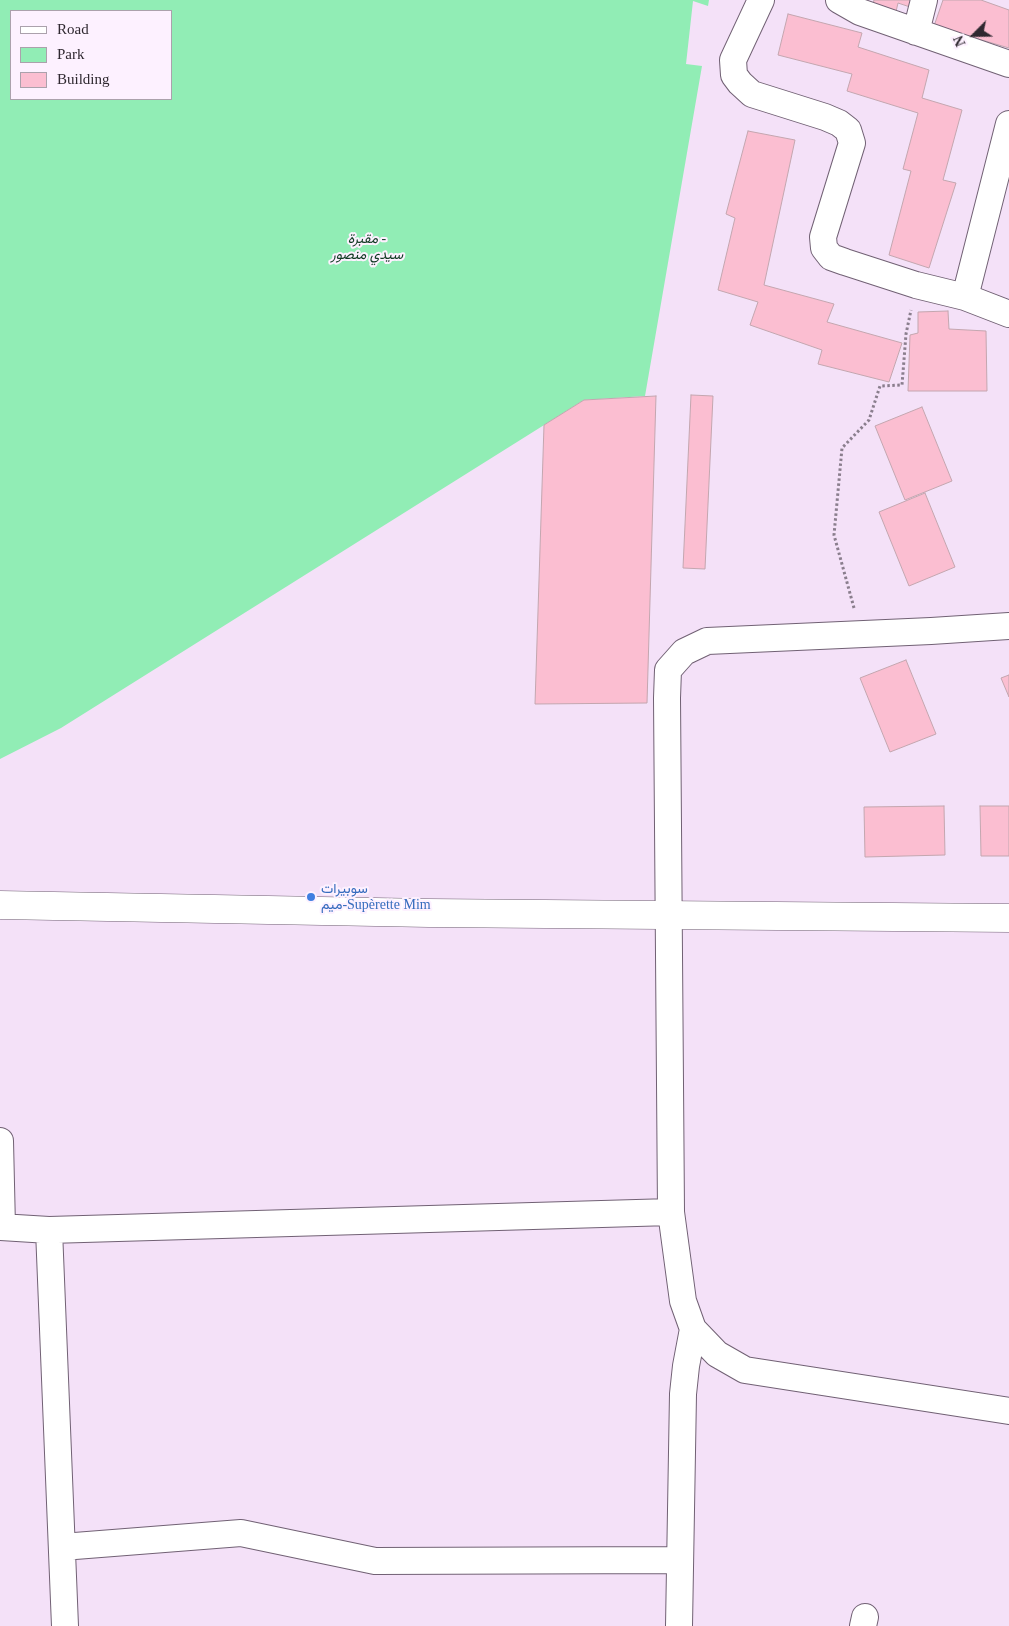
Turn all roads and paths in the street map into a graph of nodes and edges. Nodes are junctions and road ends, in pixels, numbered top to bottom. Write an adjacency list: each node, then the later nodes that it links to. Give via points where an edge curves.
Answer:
1 (761, 0): 7 (street, via 733,60 734,75 752,94 826,116 839,123 848,130 852,143 823,238 824,248 831,257)
2 (839, 0): 4 (street, via 860,12)
3 (924, 0): 4 (street)
4 (916, 32): 5 (street)
5 (1009, 64)
6 (1009, 124): 8 (street)
7 (916, 285): 8 (street); 11 (path, via 906,334 902,386 880,386 869,420 842,448 834,535)
8 (965, 297): 9 (street)
9 (1009, 314)
10 (1009, 626): 11 (street)
11 (861, 634): 13 (street, via 707,641 684,652 668,670)
12 (0, 905): 13 (main road)
13 (669, 915): 14 (main road); 16 (street)
14 (1009, 918)
15 (0, 1141): 17 (street)
16 (671, 1212): 18 (street); 19 (street, via 683,1301)
17 (1, 1227): 18 (street)
18 (49, 1230): 21 (street)
19 (693, 1329): 20 (street, via 717,1354 744,1370); 22 (street, via 683,1394)
20 (1009, 1411)
21 (62, 1547): 22 (street, via 241,1533 375,1561); 23 (street)
22 (680, 1560): 24 (street)
23 (65, 1626)
24 (679, 1626)

